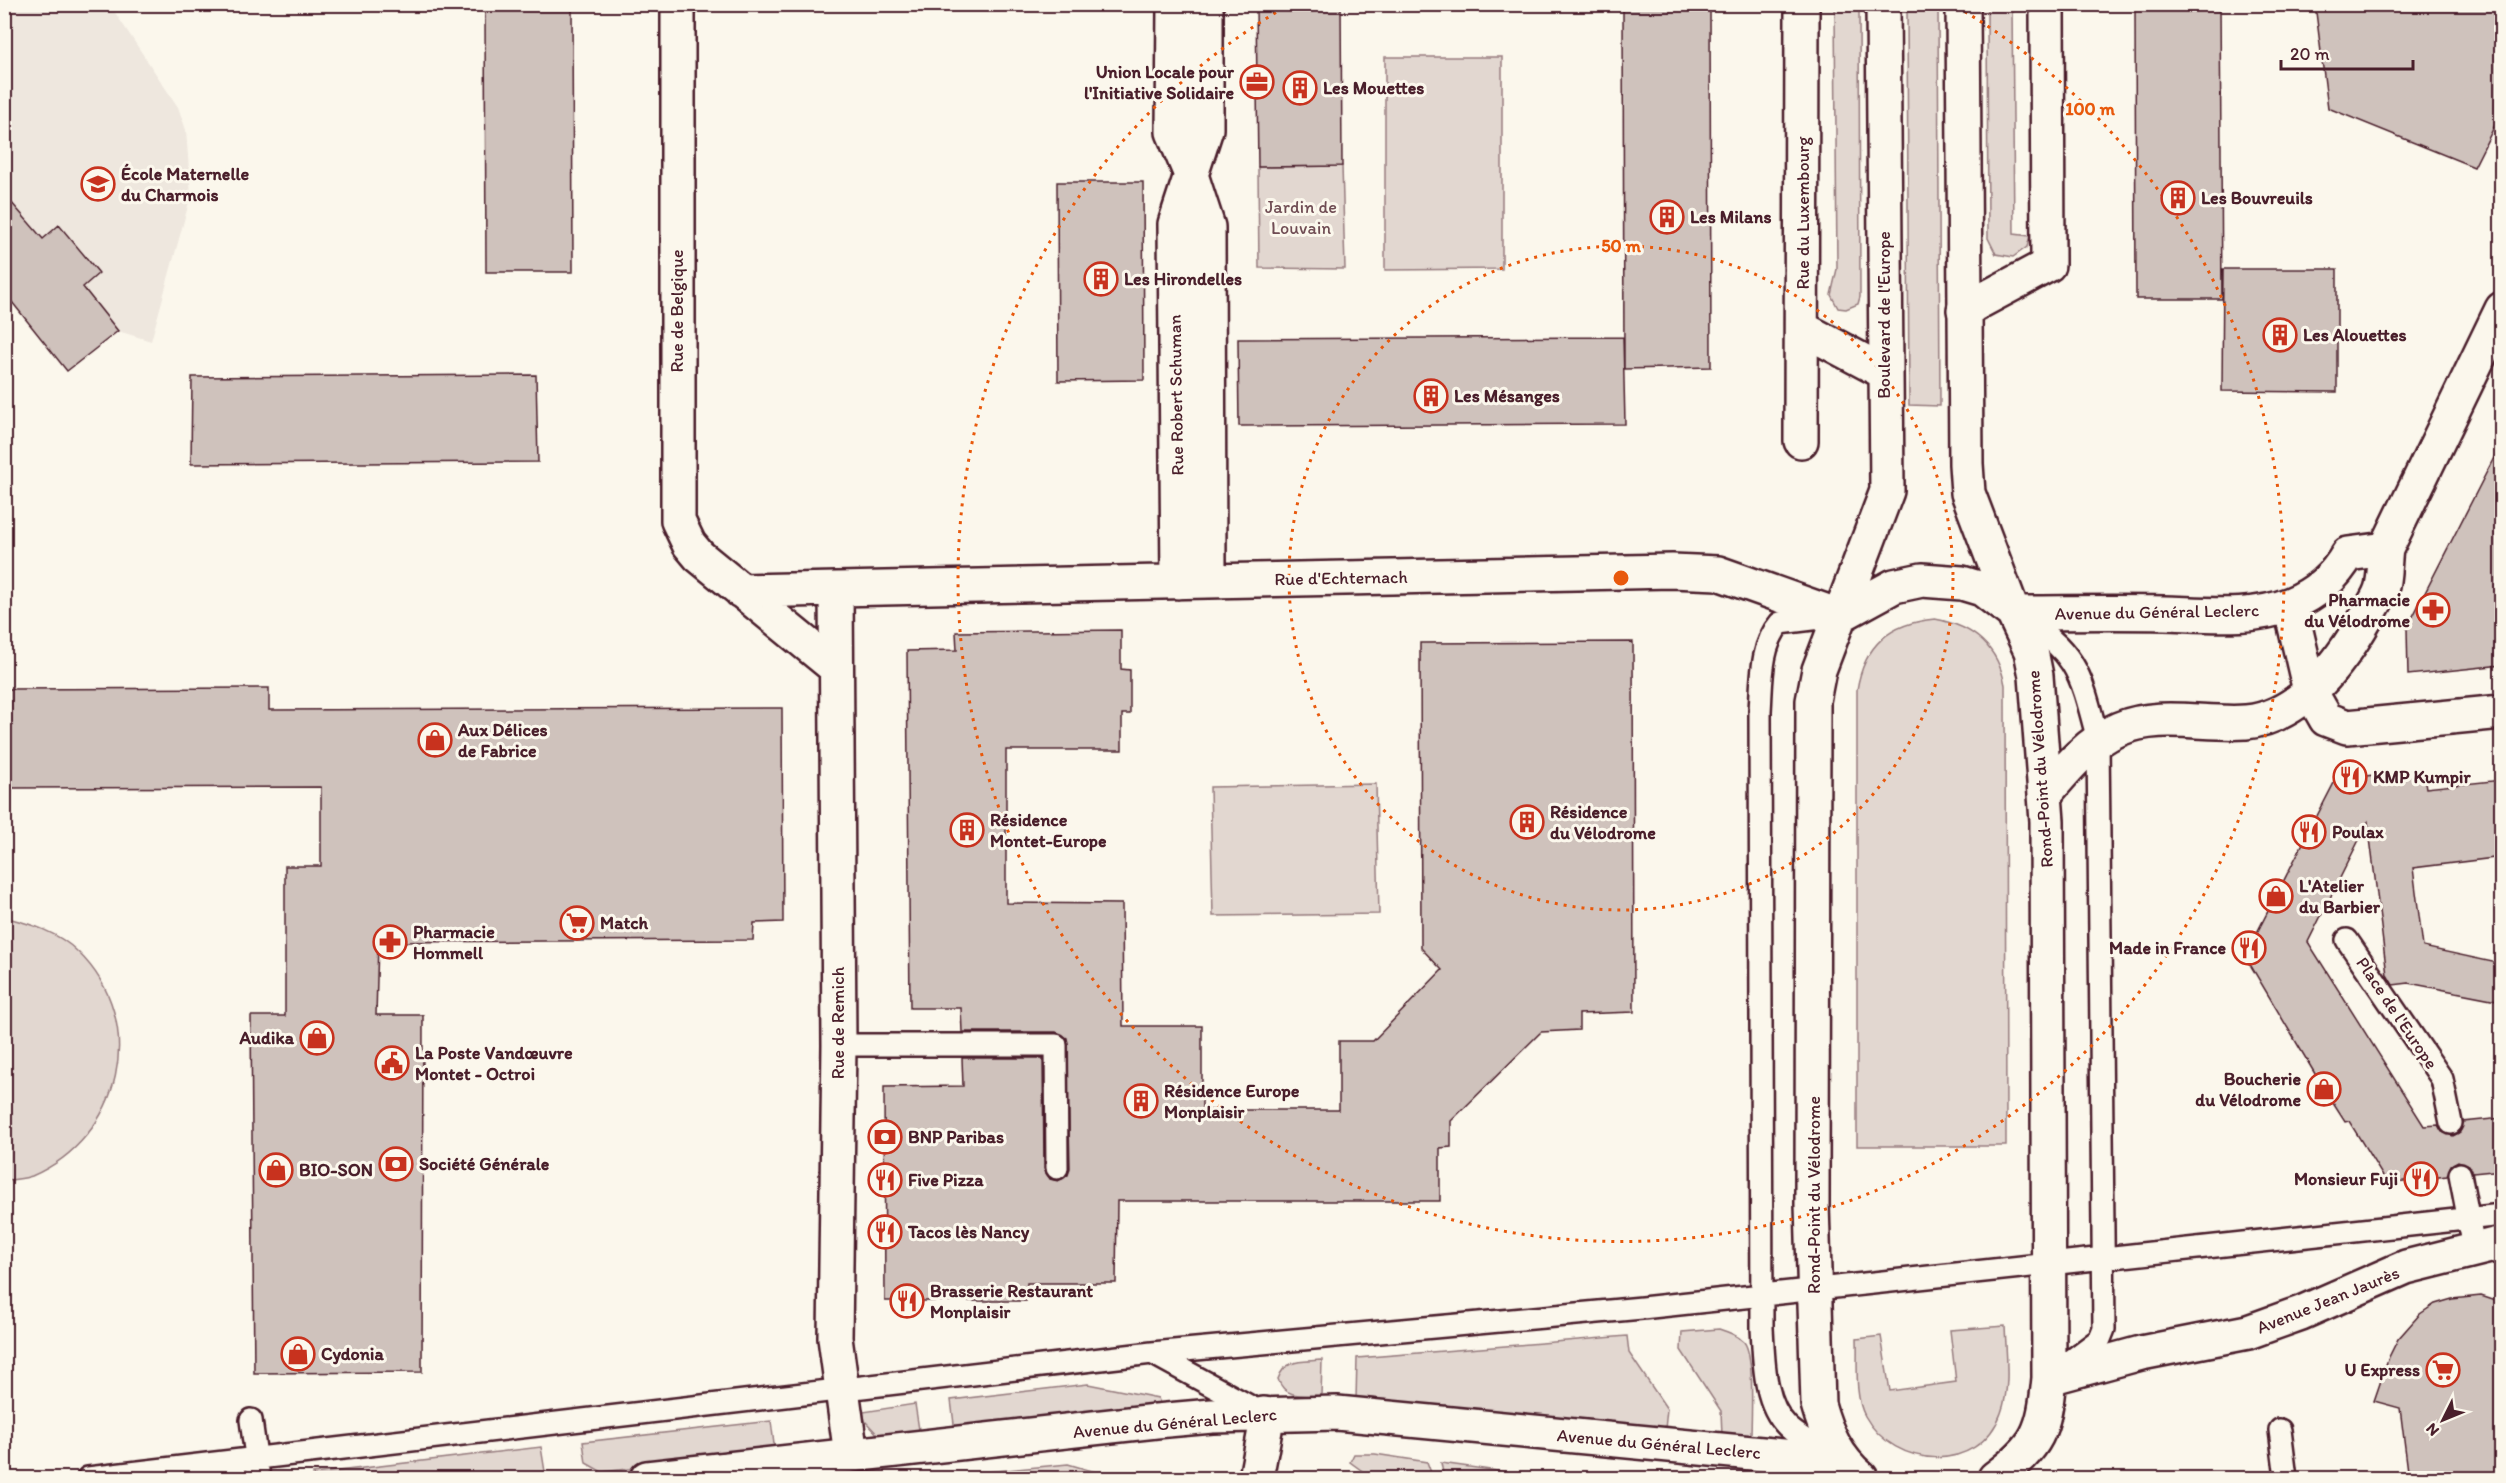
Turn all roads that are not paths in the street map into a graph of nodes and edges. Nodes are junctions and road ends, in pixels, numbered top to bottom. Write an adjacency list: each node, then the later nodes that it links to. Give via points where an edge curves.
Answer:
1 (678, 4): 17 (street, Rue de Belgique, via 678,520 699,556)
2 (1174, 4): 8 (street, Rue Robert Schuman, via 1173,132)
3 (1206, 4): 8 (street, via 1206,129)
4 (1802, 4): 11 (street, Rue du Luxembourg)
5 (1883, 4): 12 (street, Boulevard de l'Europe)
6 (1963, 4): 10 (street)
7 (2047, 4): 10 (street, via 2048,265)
8 (1191, 175): 15 (street, Rue Robert Schuman, via 1208,227)
9 (2502, 309): 14 (street)
10 (1965, 310): 19 (street, via 1968,493)
11 (1803, 329): 12 (street); 13 (street, Rue du Luxembourg)
12 (1884, 372): 20 (street, Boulevard de l'Europe, via 1887,491)
13 (1801, 441)
14 (2386, 549): 18 (street, Avenue du Général Leclerc, via 2348,554 2322,586); 22 (street, via 2381,590 2337,664)
15 (1194, 581): 16 (street, Rue d'Echternach); 20 (street, Rue d'Echternach, via 1719,573)
16 (836, 590): 17 (street); 21 (street, Rue de Remich)
17 (741, 591): 21 (street, Rue de Belgique)
18 (2290, 605): 19 (street, Avenue du Général Leclerc, via 2246,613); 22 (street)
19 (2013, 614): 20 (street, Rond-Point du Vélodrome, via 1982,589 1934,580 1894,586); 24 (lane, via 2042,630 2060,646 2082,679); 25 (street, Rond-Point du Vélodrome, via 2031,651 2036,676)
20 (1839, 616): 36 (street, Rond-Point du Vélodrome, via 1818,670 1814,701); 37 (lane, via 1780,623 1771,633 1763,666)
21 (836, 668): 27 (street, Rue de Remich)
22 (2310, 691): 23 (street, via 2326,718 2347,727); 24 (street, via 2287,706 2248,722 2164,720 2134,724)
23 (2502, 712)
24 (2098, 740): 25 (street, via 2073,761); 34 (lane)
25 (2045, 794): 35 (street, Rond-Point du Vélodrome)
26 (2347, 940): 28 (lane, Place de l'Europe, via 2442,1080)
27 (839, 1045): 29 (lane, via 1056,1045); 40 (street, Rue de Remich, via 835,1338)
28 (2451, 1124)
29 (1056, 1168)
30 (2460, 1174): 32 (lane)
31 (2502, 1215): 32 (lane)
32 (2468, 1217): 33 (lane); 34 (lane)
33 (2488, 1246): 39 (street, Avenue Jean Jaurès, via 2406,1268 2248,1332 2141,1353)
34 (2104, 1258): 35 (lane); 39 (lane, via 2104,1329 2100,1339)
35 (2050, 1263): 36 (lane); 39 (street, Rond-Point du Vélodrome)
36 (1814, 1288): 37 (lane); 46 (street, Rond-Point du Vélodrome, via 1818,1404 1827,1433)
37 (1763, 1294): 38 (lane); 46 (lane, via 1764,1374 1774,1405 1786,1425)
38 (1152, 1353): 40 (lane); 41 (lane)
39 (2049, 1378): 47 (street, Rond-Point du Vélodrome, via 2046,1418 2038,1435)
40 (841, 1390): 44 (street, Rue de Remich); 45 (lane)
41 (1264, 1414): 44 (street, Avenue du Général Leclerc, via 1156,1421); 46 (street, Avenue du Général Leclerc, via 1337,1413 1784,1456); 50 (street)
42 (251, 1420): 45 (lane)
43 (2280, 1430): 51 (lane)
44 (850, 1455): 49 (street, Avenue du Général Leclerc)
45 (258, 1468): 48 (lane)
46 (1854, 1475)
47 (2001, 1476)
48 (88, 1479)
49 (647, 1479)
50 (1256, 1479)
51 (2286, 1479)

